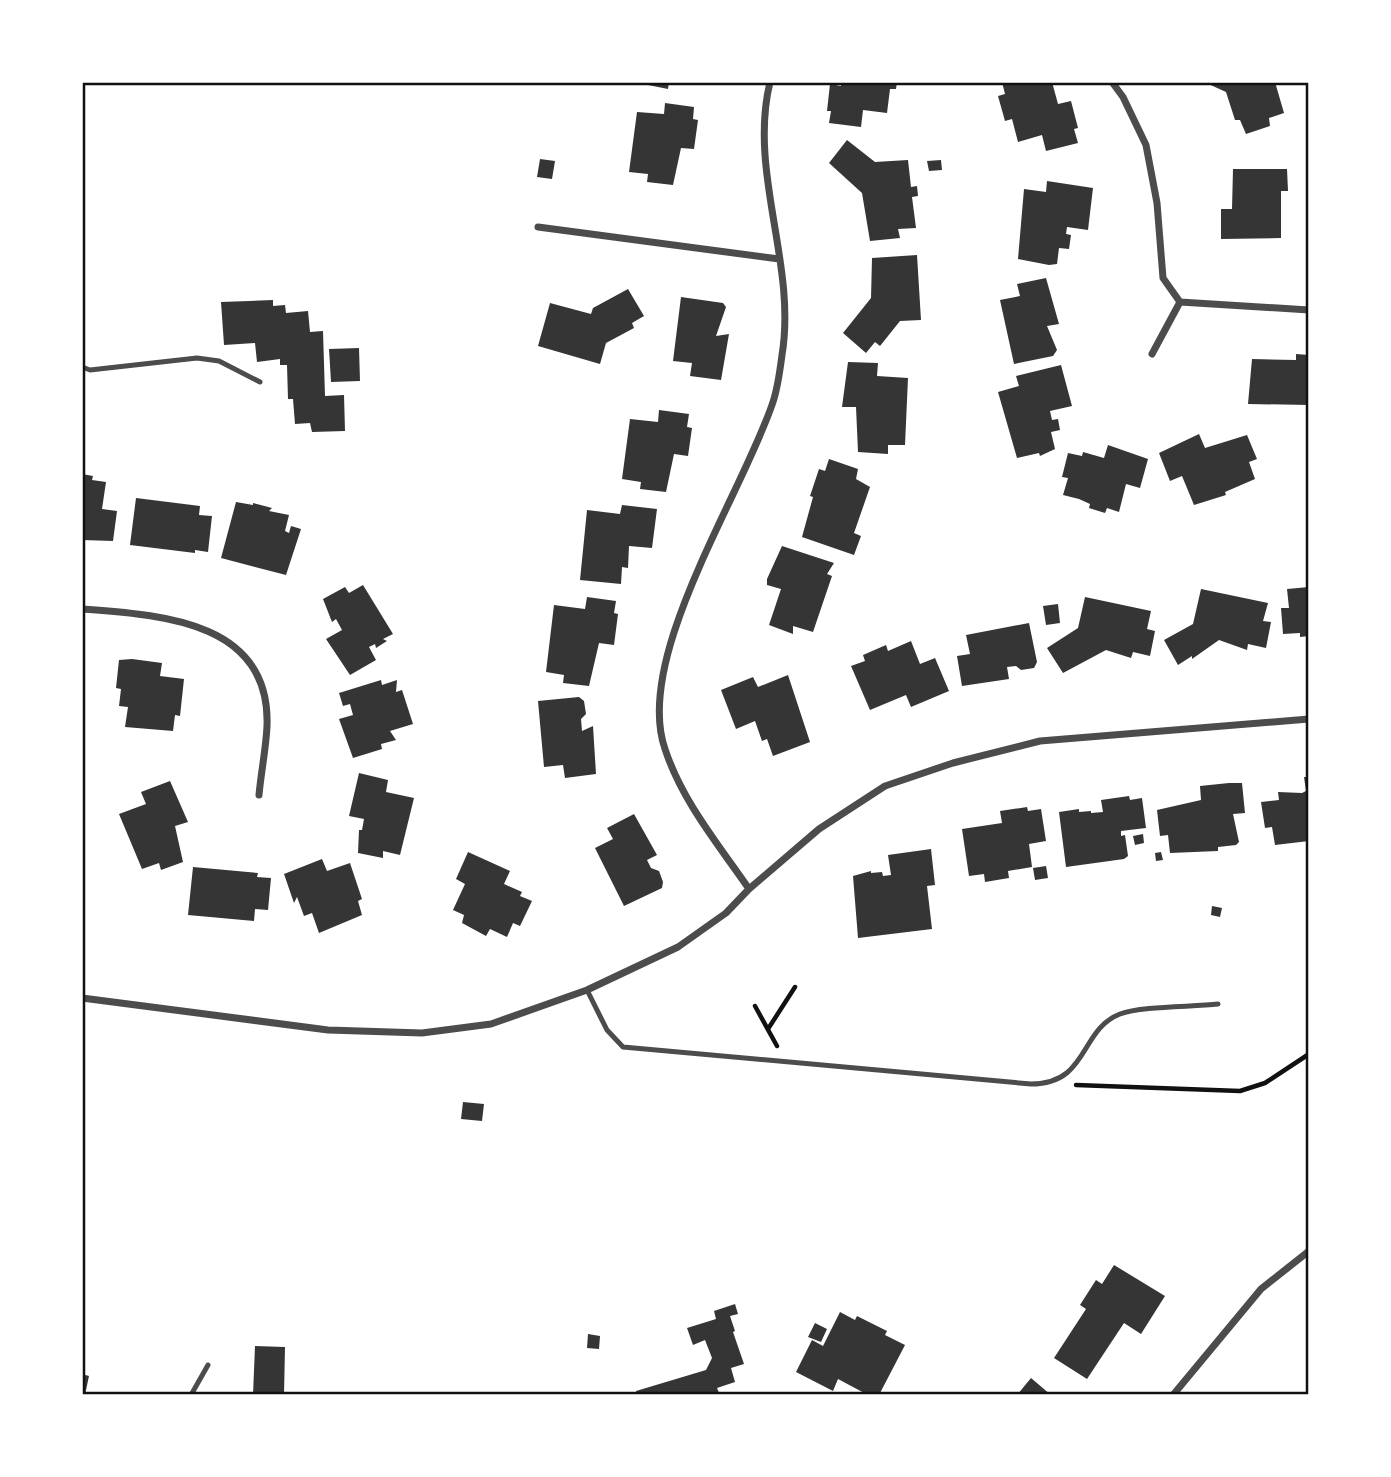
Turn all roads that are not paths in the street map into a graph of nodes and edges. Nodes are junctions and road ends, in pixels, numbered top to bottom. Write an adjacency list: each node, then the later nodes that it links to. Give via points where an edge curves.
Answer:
1 (770, 82): 4 (street, via 765,159)
2 (1112, 82): 5 (street, via 1146,145 1157,203 1163,278)
3 (538, 227): 4 (street)
4 (779, 259): 13 (street, via 786,302 783,353 773,401 667,645 659,696 663,747 684,795)
5 (1180, 302): 6 (street); 7 (street)
6 (1309, 310)
7 (1152, 354)
8 (82, 367): 9 (lane, via 90,370 197,358 219,361)
9 (260, 382)
10 (82, 608): 12 (street, via 192,624 223,637 245,655 264,695 267,724)
11 (1309, 719): 13 (street, via 1040,741 953,763 885,786 819,829)
12 (259, 795)
13 (749, 889): 14 (street, via 726,913 678,947)
14 (587, 990): 15 (street, via 491,1024 422,1033 328,1030); 16 (lane, via 607,1030 623,1047 1051,1084 1069,1073 1107,1022 1122,1013)
15 (82, 998)
16 (1218, 1004)
17 (1309, 1251): 20 (street, via 1261,1289)
18 (208, 1365): 19 (lane)
19 (191, 1395)
20 (1173, 1395)

